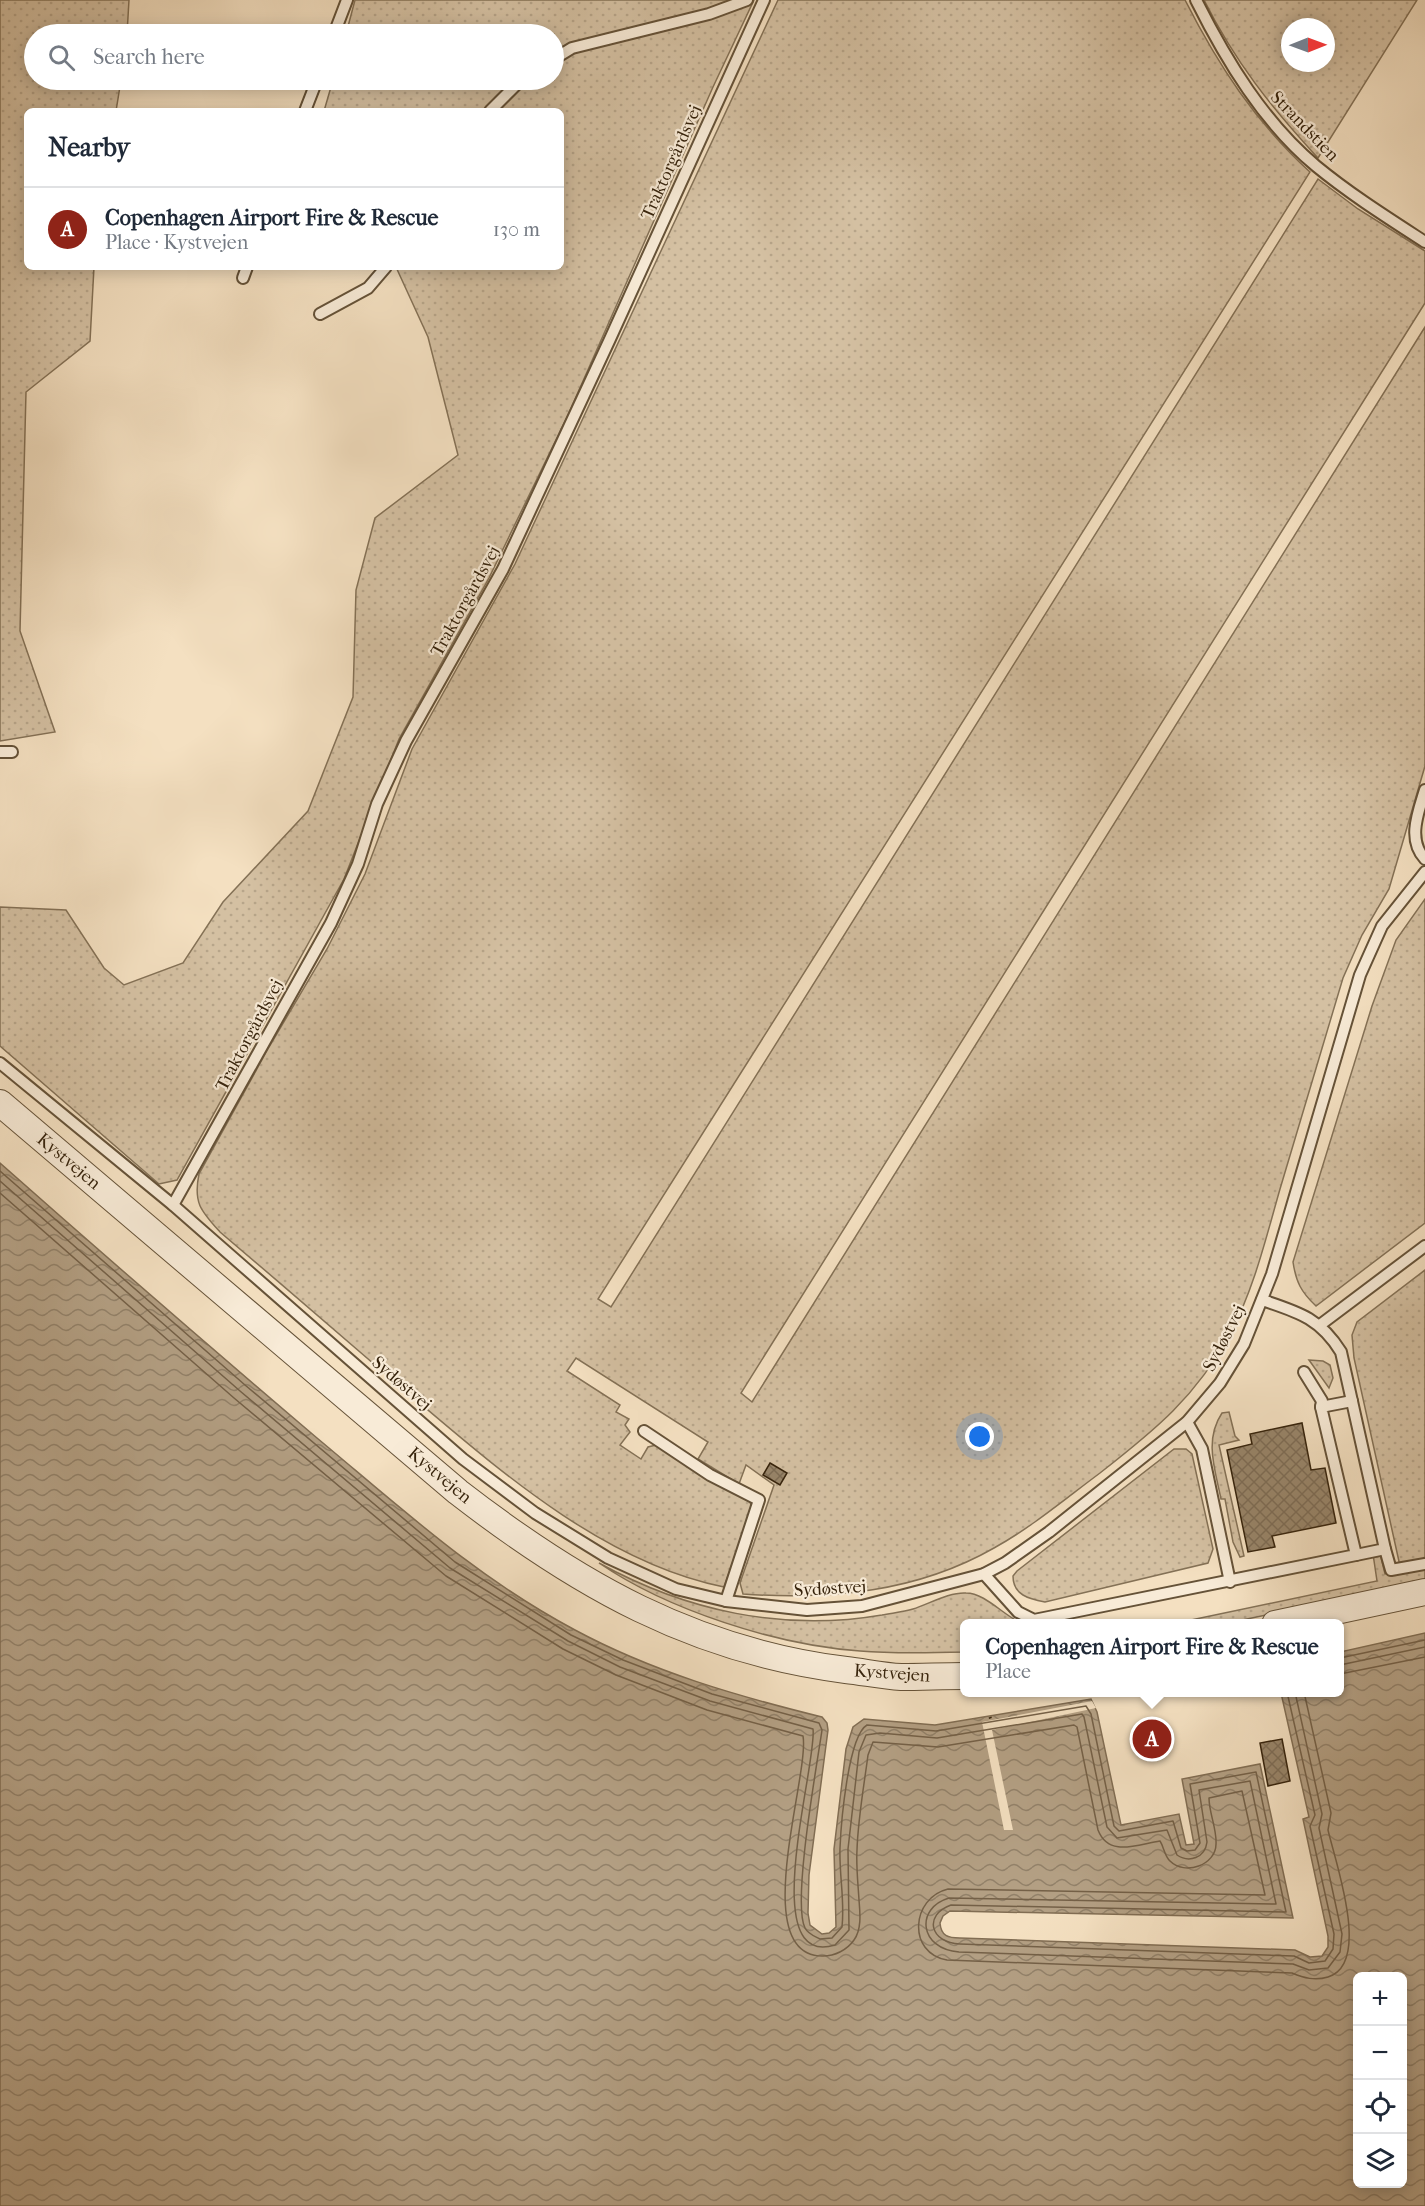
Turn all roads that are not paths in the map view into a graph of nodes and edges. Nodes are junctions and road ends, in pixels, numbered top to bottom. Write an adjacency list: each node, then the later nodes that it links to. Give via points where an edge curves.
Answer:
1 (347, 0): 5 (lane)
2 (747, 0): 6 (lane)
3 (764, 0): 23 (lane, Traktorgårdsvej, via 502,569 406,741 331,923)
4 (1196, 0): 11 (lane, Strandstien, via 1218,44 1265,112 1315,165)
5 (338, 24)
6 (564, 53)
7 (313, 90): 9 (lane)
8 (511, 90): 10 (lane)
9 (306, 108)
10 (493, 108)
11 (1425, 242)
12 (246, 270): 14 (lane)
13 (383, 270): 15 (lane, via 368,288)
14 (243, 278)
15 (320, 314)
16 (0, 752): 17 (lane)
17 (12, 752)
18 (1425, 790): 19 (lane, via 1414,841)
19 (1425, 859)
20 (1425, 872): 25 (lane, Sydøstvej, via 1382,926 1359,975)
21 (0, 1062): 23 (lane, Sydøstvej)
22 (0, 1103): 42 (street, Kystvejen, via 458,1492 585,1582 668,1624 732,1647 802,1665 899,1677)
23 (174, 1205): 38 (lane, Sydøstvej, via 464,1459 535,1513 608,1558 666,1585)
24 (1425, 1246): 26 (lane)
25 (1262, 1300): 26 (lane, via 1300,1313); 30 (lane, Sydøstvej, via 1244,1344 1220,1383)
26 (1320, 1325): 28 (lane, via 1341,1352)
27 (1304, 1372): 29 (lane, via 1322,1401)
28 (1352, 1401): 29 (lane); 32 (lane)
29 (1321, 1407): 33 (lane)
30 (1187, 1422): 35 (lane, Sydøstvej, via 1049,1532); 36 (lane, via 1202,1449)
31 (644, 1431): 38 (lane, via 710,1475 759,1500)
32 (1385, 1550): 33 (lane); 34 (lane, via 1391,1570)
33 (1356, 1554): 36 (lane)
34 (1425, 1564)
35 (984, 1574): 38 (lane, Sydøstvej, via 862,1606 807,1610); 39 (lane, via 1018,1612)
36 (1230, 1582): 40 (lane)
37 (1425, 1592): 41 (street)
38 (726, 1601)
39 (1032, 1619)
40 (1039, 1619)
41 (1294, 1619)
42 (960, 1676)

